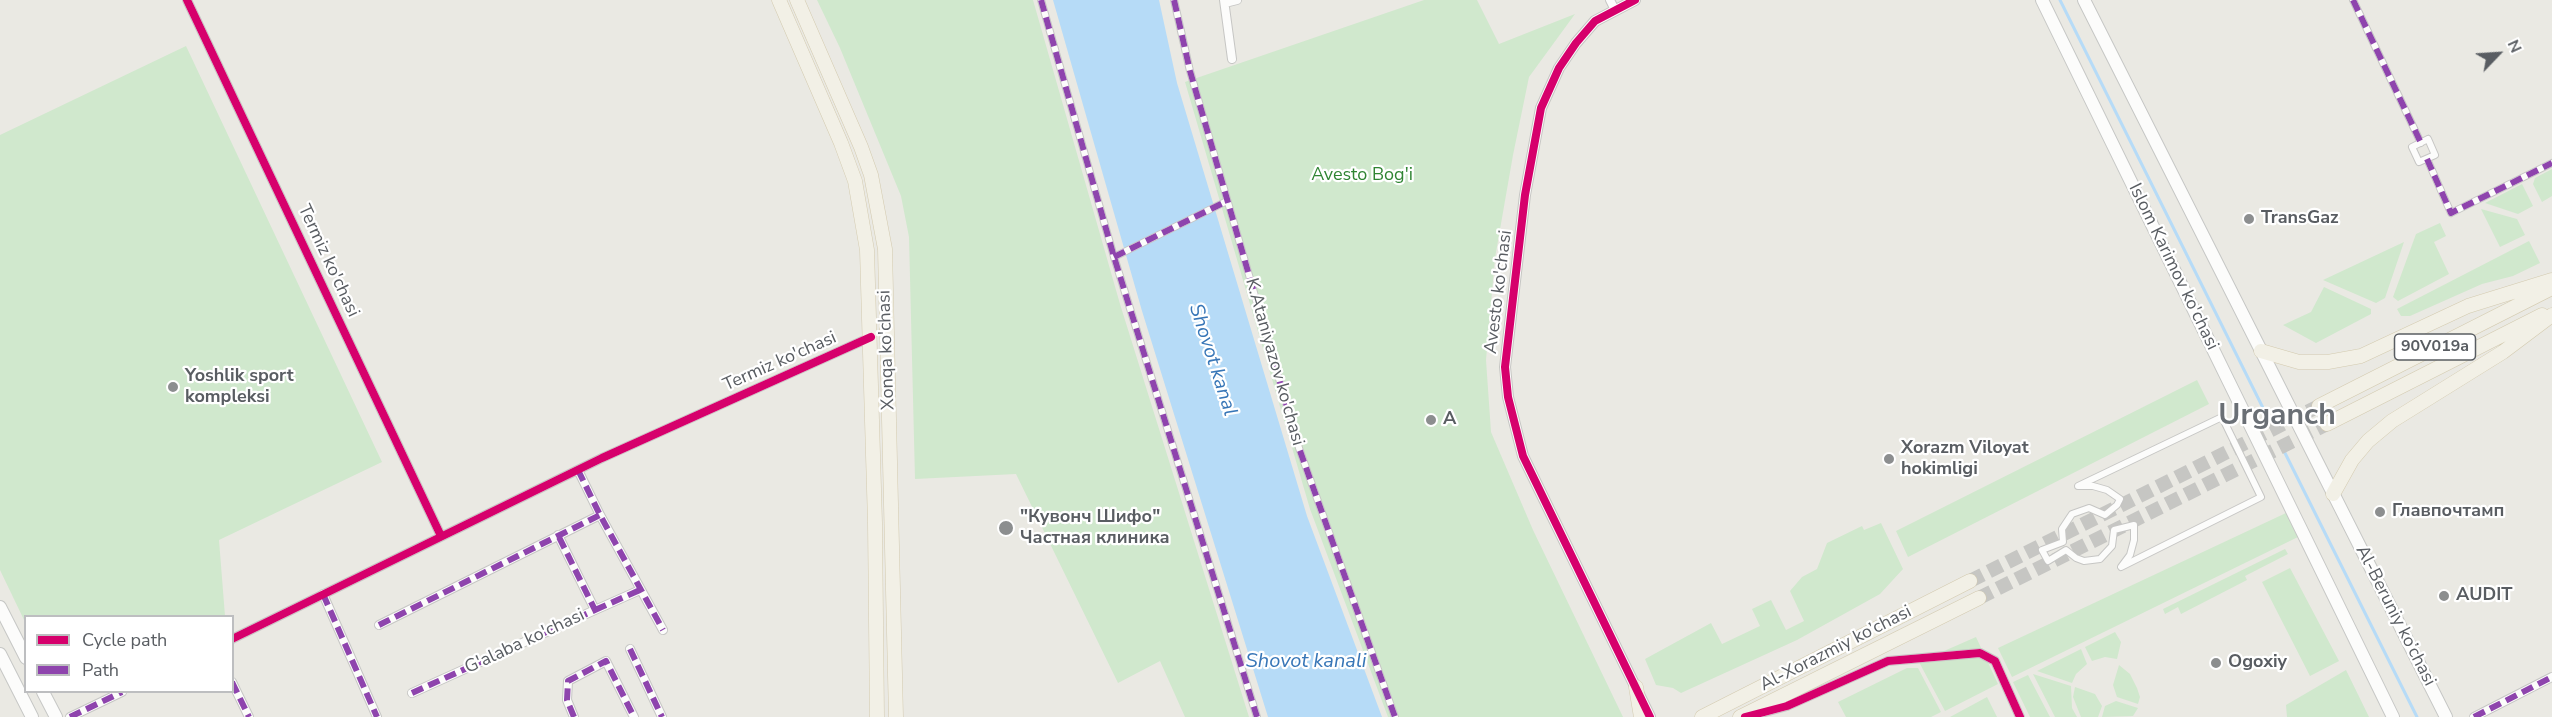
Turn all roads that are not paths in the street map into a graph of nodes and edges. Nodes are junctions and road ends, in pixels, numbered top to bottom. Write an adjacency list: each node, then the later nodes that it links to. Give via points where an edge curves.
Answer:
1 (187, 0): 34 (street, Termiz ko'chasi)
2 (779, 0): 23 (main road, Xonqa ko'chasi, via 855,180 867,250)
3 (797, 0): 32 (main road, Xonqa ko'chasi, via 861,147 879,210 885,249)
4 (1041, 0): 18 (street)
5 (1174, 0): 17 (street, K.Ataniyazov ko'chasi)
6 (1237, 0): 11 (street)
7 (1635, 0): 12 (street, Avesto ko'chasi)
8 (2042, 0): 70 (main road, Islom Karimov ko'chasi)
9 (2084, 0): 24 (main road)
10 (2353, 0): 14 (street)
11 (1224, 2): 13 (street)
12 (1613, 5): 49 (street, Avesto ko'chasi, via 1576,43 1551,83 1541,108 1525,195 1505,367 1508,397 1523,456)
13 (1232, 59)
14 (2421, 143): 15 (street, via 2412,147 2420,162); 15 (street, via 2428,139 2435,155)
15 (2427, 159): 16 (street, via 2451,213)
16 (2552, 163)
17 (1227, 201): 18 (street); 64 (street, K.Ataniyazov ko'chasi, via 1299,448)
18 (1114, 256): 63 (street)
19 (2552, 280): 24 (main road, via 2468,306 2361,356 2299,362)
20 (2552, 288): 25 (main road, 90V019a)
21 (2552, 310): 27 (main road, 90V019a)
22 (2552, 315): 29 (main road, via 2503,352 2392,421 2352,460)
23 (871, 337): 28 (street, Termiz ko'chasi); 31 (main road, Xonqa ko'chasi)
24 (2261, 351): 29 (main road)
25 (2319, 406)
26 (2222, 417): 26 (street, via 2078,486 2107,490 2120,499 2105,514 2089,508 2072,514 2062,529 2063,542 2042,550 2048,561 2066,550 2084,561 2100,559 2112,546 2114,530 2134,525 2130,555 2121,567 2261,496)
27 (2326, 424)
28 (578, 470): 30 (street); 34 (street, Termiz ko'chasi)
29 (2333, 494): 71 (main road, Al-Beruniy ko’chasi)
30 (600, 515): 33 (street); 36 (street)
31 (875, 523): 32 (main road); 61 (main road, Xonqa ko'chasi)
32 (892, 523): 62 (main road, Xonqa ko'chasi)
33 (558, 535): 40 (street, G'alaba ko'chasi); 41 (street)
34 (441, 536): 37 (street, Termiz ko'chasi)
35 (1970, 581): 67 (main road, Al-Xorazmiy ko’chasi)
36 (640, 590): 40 (street); 42 (street)
37 (322, 594): 43 (street, Termiz ko'chasi); 57 (street)
38 (1978, 598): 68 (main road, Al-Xorazmiy ko’chasi)
39 (0, 607): 45 (main road)
40 (595, 610): 52 (street, G'alaba ko'chasi)
41 (379, 625)
42 (663, 630)
43 (234, 638)
44 (630, 649): 60 (street)
45 (24, 653)
46 (0, 654): 53 (main road)
47 (2552, 677): 72 (street)
48 (234, 686): 56 (street)
49 (1636, 687): 65 (main road); 66 (street, Avesto ko'chasi)
50 (44, 693): 54 (main road)
51 (121, 693): 55 (street)
52 (412, 693)
53 (32, 717)
54 (56, 717)
55 (70, 717)
56 (249, 717)
57 (377, 717)
58 (574, 717): 59 (street, via 567,700 568,681 606,661)
59 (634, 717)
60 (662, 717)
61 (877, 717)
62 (896, 717)
63 (1257, 717)
64 (1395, 717)
65 (1641, 717)
66 (1650, 717)
67 (1702, 717)
68 (1743, 717): 69 (street, via 1787,706 1888,661 1980,654 1995,661)
69 (2020, 717)
70 (2393, 717)
71 (2446, 717)
72 (2474, 717)

